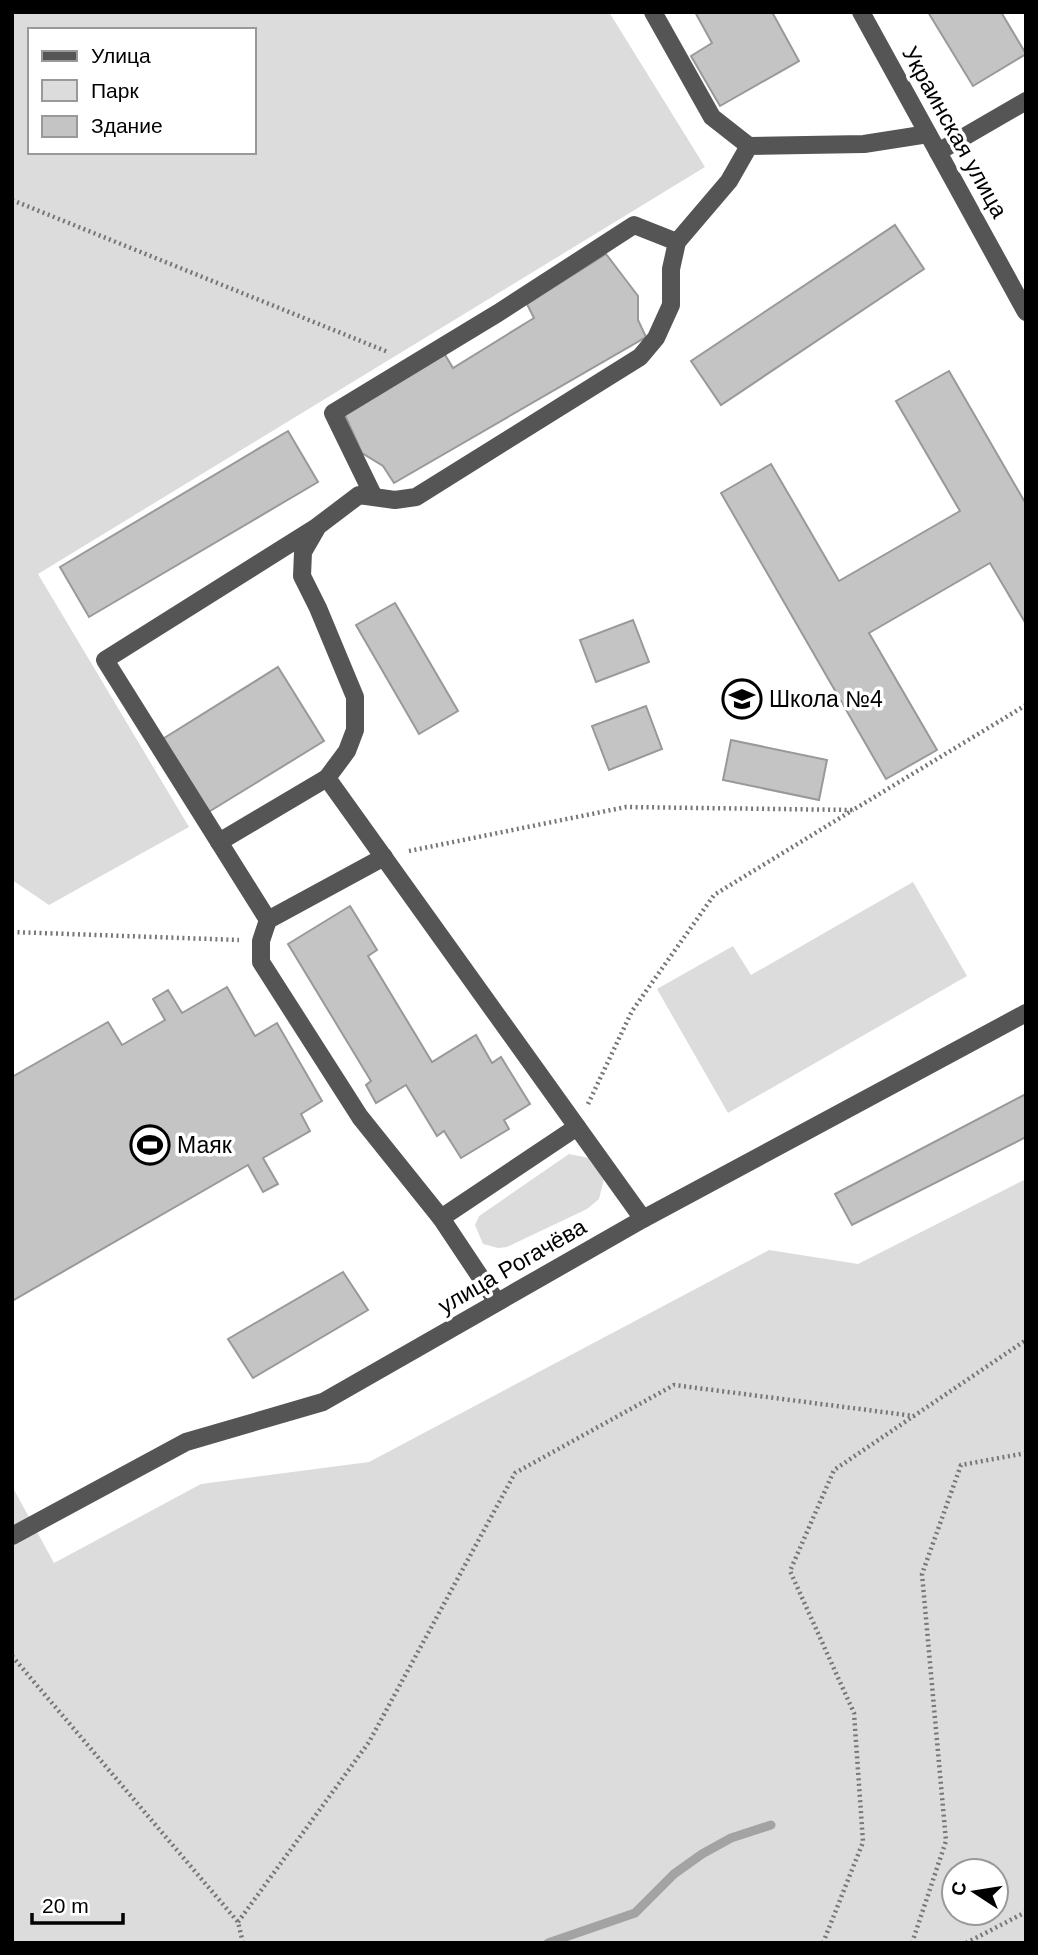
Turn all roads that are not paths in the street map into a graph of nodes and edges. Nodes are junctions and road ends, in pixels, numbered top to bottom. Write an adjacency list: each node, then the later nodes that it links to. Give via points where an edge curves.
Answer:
1 (653, 12): 5 (street, via 712,117)
2 (861, 12): 4 (street, Украинская улица)
3 (1026, 101): 6 (street)
4 (928, 134): 5 (street, via 864,144); 6 (street, Украинская улица)
5 (749, 146): 7 (street, via 729,181)
6 (938, 152): 8 (street, Украинская улица)
7 (677, 242): 9 (street, via 671,305 656,338 640,357 416,497); 9 (street, via 634,225 333,413)
8 (1026, 312)
9 (374, 497): 10 (street, via 359,495)
10 (318, 526): 11 (street, via 303,552 302,576 355,697 355,730 347,751); 12 (street, via 105,660)
11 (327, 778): 12 (street); 13 (street)
12 (219, 842): 14 (street)
13 (384, 856): 14 (street); 16 (street)
14 (268, 920): 17 (street, via 261,962 360,1117)
15 (1026, 1013): 18 (street, улица Рогачёва)
16 (577, 1127): 17 (street); 18 (street)
17 (441, 1218): 19 (street)
18 (643, 1219): 19 (street, улица Рогачёва)
19 (497, 1302): 20 (street, улица Рогачёва, via 323,1402 186,1442)
20 (12, 1536)

